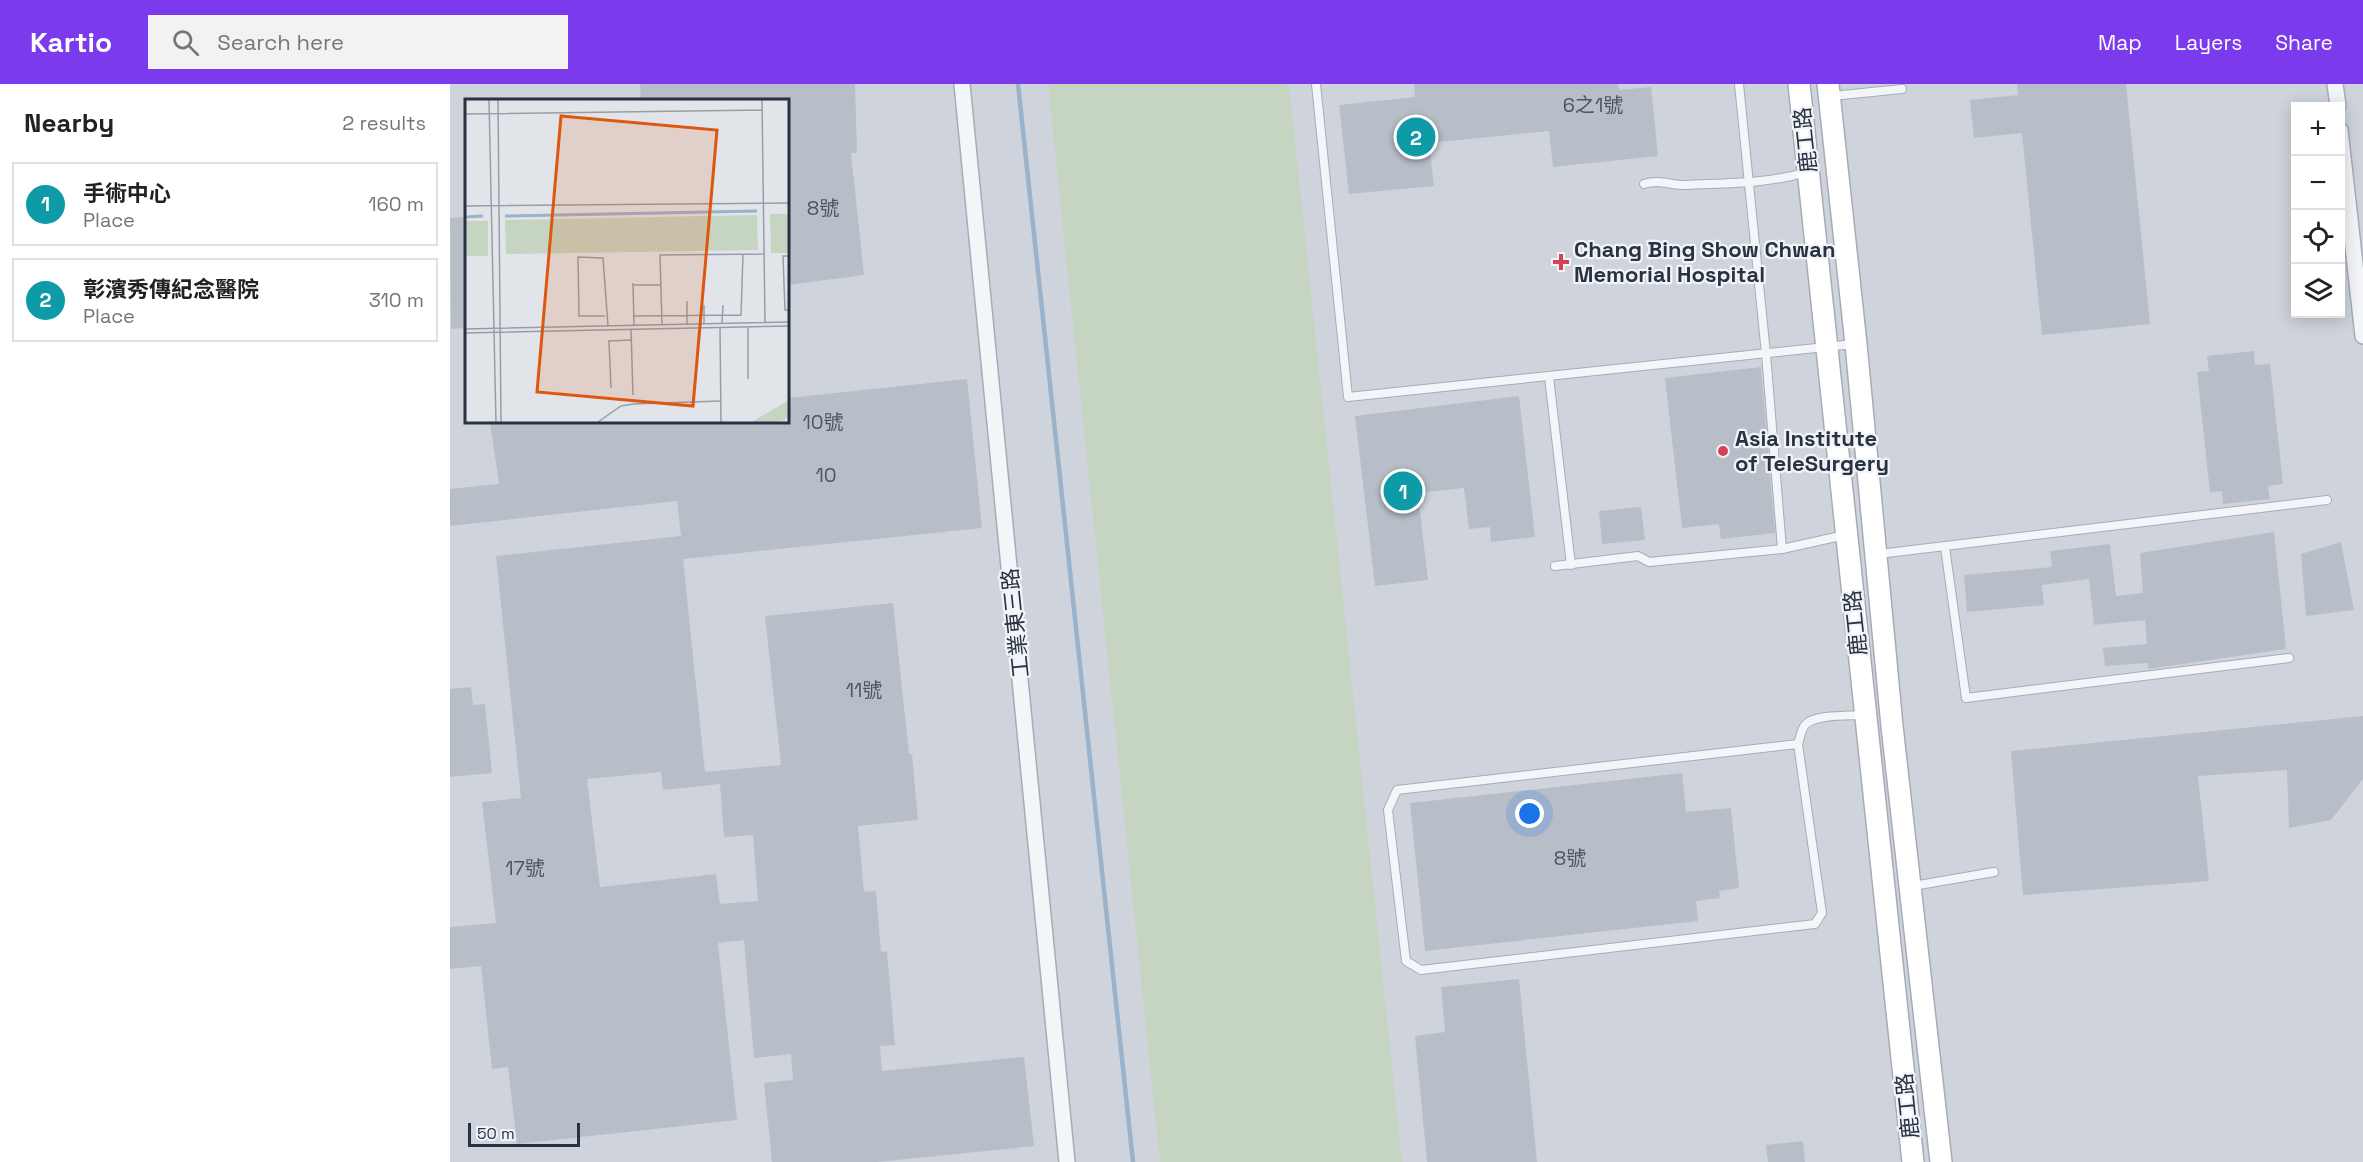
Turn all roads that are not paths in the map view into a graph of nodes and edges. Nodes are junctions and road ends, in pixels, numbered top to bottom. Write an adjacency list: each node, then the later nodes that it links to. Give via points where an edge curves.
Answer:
1 (962, 84): 30 (street, 工業東三路)
2 (1316, 84): 17 (lane, via 1348,397)
3 (1739, 84): 11 (lane)
4 (1799, 84): 10 (street, 鹿工路)
5 (2336, 84): 8 (street)
6 (1902, 89): 7 (lane)
7 (1829, 90): 14 (street, 鹿工路)
8 (2338, 102)
9 (2343, 156): 13 (street)
10 (1808, 172): 11 (lane); 15 (street, 鹿工路)
11 (1749, 183): 12 (lane); 16 (lane)
12 (1644, 184)
13 (2363, 336)
14 (1856, 344): 15 (lane); 22 (street, 鹿工路)
15 (1825, 346): 16 (lane); 19 (street, 鹿工路)
16 (1766, 354): 17 (lane); 21 (lane)
17 (1549, 377): 23 (lane)
18 (2327, 500): 20 (lane)
19 (1845, 535): 21 (lane); 26 (street, 鹿工路)
20 (1945, 547): 22 (lane); 25 (lane, via 1966,698)
21 (1782, 549): 23 (lane, via 1649,562 1638,556)
22 (1874, 555): 29 (street, 鹿工路)
23 (1571, 565): 24 (lane)
24 (1555, 566)
25 (2289, 658)
26 (1865, 715): 27 (lane, via 1808,722); 31 (street, 鹿工路)
27 (1798, 744): 27 (lane, via 1397,790 1388,810 1406,961 1421,970 1815,924 1822,913)
28 (1994, 872): 29 (lane)
29 (1911, 886): 32 (street, 鹿工路)
30 (1067, 1162)
31 (1913, 1162)
32 (1941, 1162)

